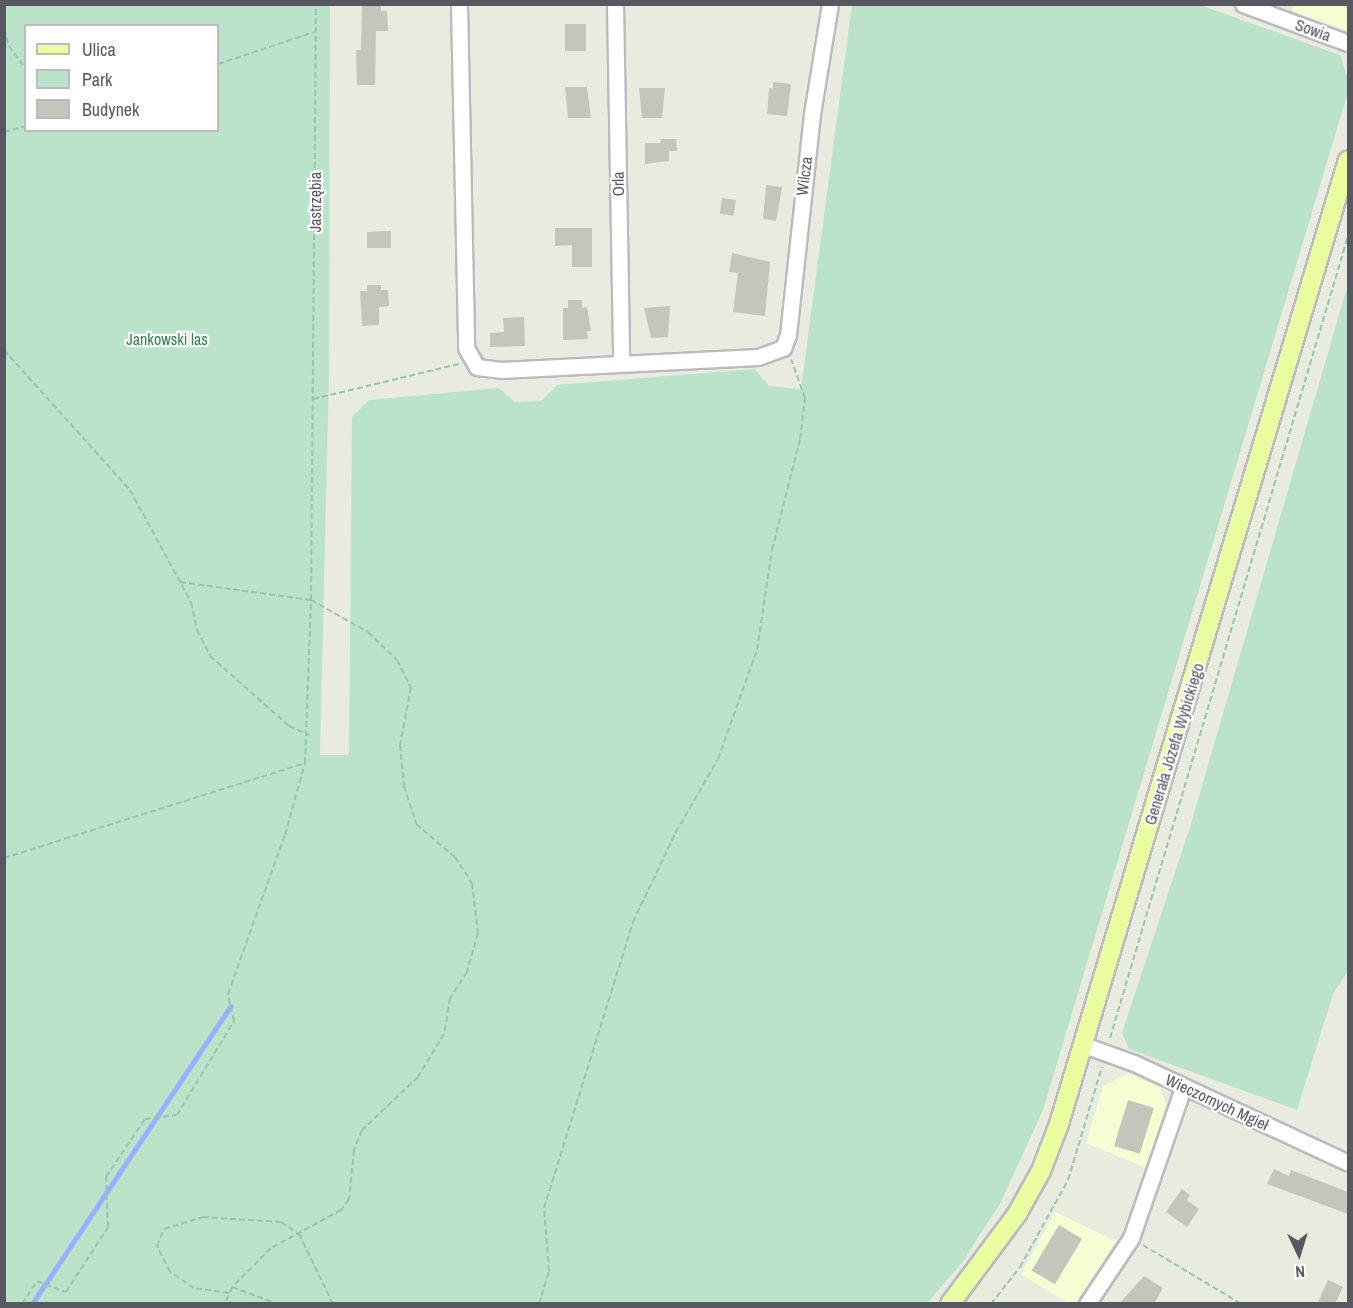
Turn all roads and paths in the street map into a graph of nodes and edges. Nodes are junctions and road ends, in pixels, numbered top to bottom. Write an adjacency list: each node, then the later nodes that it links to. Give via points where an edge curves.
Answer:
1 (316, 4): 7 (path, Jastrzębia)
2 (459, 4): 17 (street, via 466,348)
3 (615, 4): 18 (street, Orla)
4 (830, 4): 15 (street, Wilcza, via 811,125 788,335)
5 (1243, 4): 8 (street, Sowia)
6 (4, 29): 10 (path, via 9,46)
7 (316, 32): 9 (path); 19 (path, Jastrzębia)
8 (1348, 43)
9 (219, 64)
10 (24, 66)
11 (24, 127): 12 (path)
12 (4, 132)
13 (1348, 160): 25 (main road, Generała Józefa Wybickiego)
14 (1348, 236): 26 (path)
15 (783, 348): 18 (street, via 758,357); 37 (path, via 796,368 805,398 800,439 772,550 757,650 718,759 676,832 633,922 544,1208 549,1271)
16 (4, 350): 20 (path, via 130,490)
17 (471, 362): 18 (street, via 485,369 501,370); 19 (path)
18 (621, 363)
19 (314, 399): 21 (path, Jastrzębia)
20 (180, 582): 21 (path); 22 (path, via 210,656 290,726)
21 (311, 600): 22 (path, Jastrzębia); 29 (path, via 368,632 397,660 411,687 400,745 404,786 416,824 455,858 472,883 478,933 467,972 450,998 444,1034 418,1077 363,1130 354,1150 349,1199 341,1210)
22 (309, 735): 23 (path, Jastrzębia)
23 (305, 763): 24 (path); 33 (path, Jastrzębia, via 281,846 228,994 234,1021 177,1115 146,1119 106,1177 108,1227 66,1292 38,1281)
24 (4, 858)
25 (1084, 1046): 26 (street, Wieczornych Mgieł); 38 (main road, Generała Józefa Wybickiego, via 1041,1171 1000,1239)
26 (1106, 1052): 27 (street, Wieczornych Mgieł); 39 (path, via 1068,1180 1020,1267)
27 (1183, 1088): 28 (street, Wieczornych Mgieł); 30 (street)
28 (1348, 1162)
29 (299, 1234): 31 (path, via 271,1248); 32 (path, via 281,1222 203,1217 164,1229 157,1246 170,1272 194,1288); 36 (path)
30 (1131, 1238): 40 (street); 41 (path)
31 (232, 1287): 32 (path); 35 (path)
32 (229, 1293): 34 (path)
33 (22, 1304)
34 (225, 1304)
35 (278, 1304)
36 (333, 1304)
37 (539, 1304)
38 (950, 1304)
39 (991, 1304)
40 (1087, 1304)
41 (1241, 1304)

